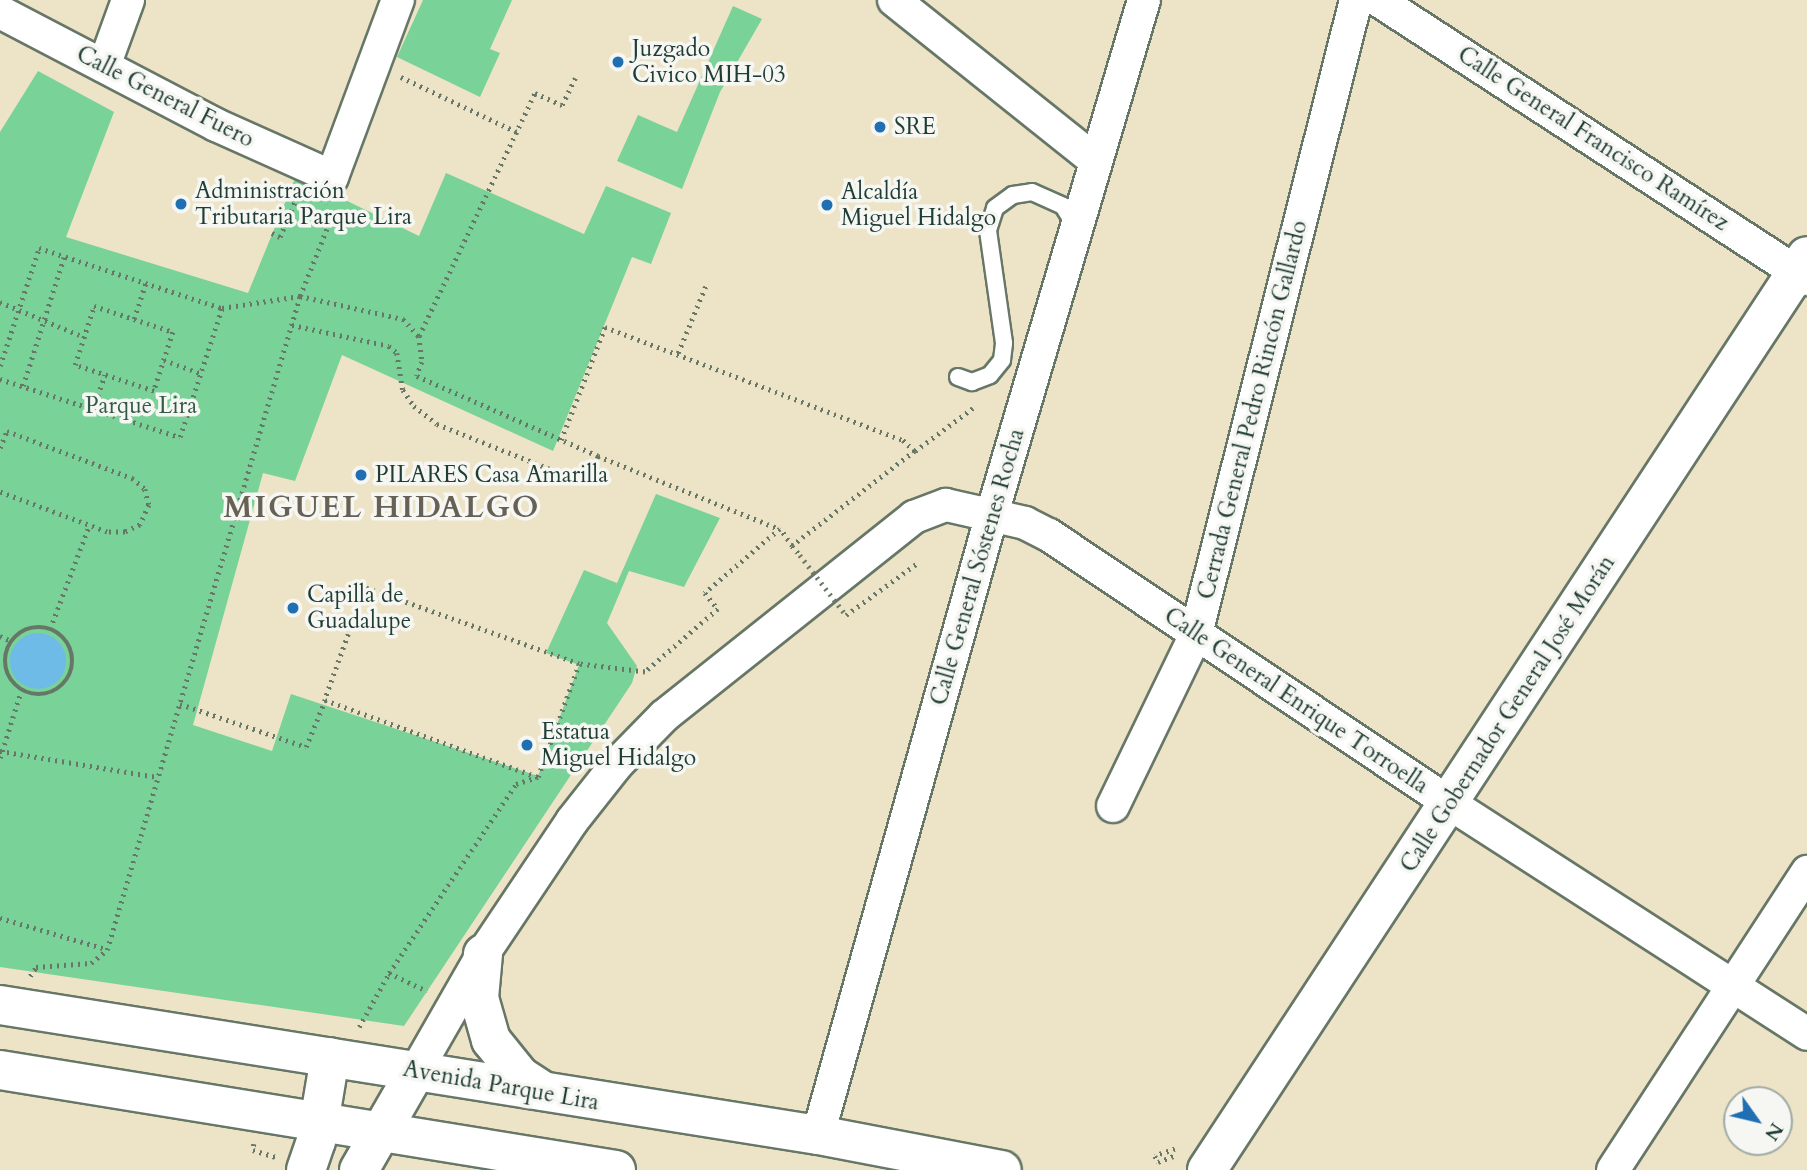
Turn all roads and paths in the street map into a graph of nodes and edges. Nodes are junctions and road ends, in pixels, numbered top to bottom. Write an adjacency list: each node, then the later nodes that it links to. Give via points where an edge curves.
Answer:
1 (128, 0): 9 (street)
2 (398, 0): 8 (street)
3 (894, 0): 12 (street)
4 (1143, 0): 12 (street, Calle General Sóstenes Rocha)
5 (1356, 0): 50 (street, Cerrada General Pedro Rincón Gallardo)
6 (1378, 0): 17 (street, Calle General Francisco Ramírez)
7 (0, 12): 9 (street, Calle General Fuero)
8 (374, 64): 11 (path); 13 (street)
9 (104, 66): 13 (street, Calle General Fuero)
10 (575, 78): 11 (path, via 562,105 535,93)
11 (517, 132): 27 (path)
12 (1093, 159): 14 (street, Calle General Sóstenes Rocha)
13 (318, 171): 15 (path, via 280,237); 20 (path, via 331,218)
14 (1075, 225): 34 (lane, via 1063,206 1032,192 1013,195 995,208 988,230 1004,343 1002,360 990,375 972,382); 44 (street, Calle General Sóstenes Rocha)
15 (272, 233)
16 (64, 257): 18 (path); 23 (path, via 39,248); 25 (path)
17 (1804, 269): 61 (main road, Calle Gobernador General José Morán)
18 (145, 283): 22 (path); 24 (path)
19 (706, 285): 29 (path)
20 (300, 296): 22 (path); 26 (path); 27 (path, via 403,318)
21 (0, 302): 23 (path)
22 (222, 308): 32 (path)
23 (17, 312): 25 (path); 31 (path)
24 (134, 319): 28 (path, via 94,306); 30 (path, via 173,332)
25 (43, 323): 28 (path); 36 (path)
26 (292, 325): 42 (path, via 388,346 399,360 403,390 414,406 437,424 585,482); 56 (path)
27 (419, 336): 39 (path, via 422,362 417,376)
28 (84, 337): 33 (path, via 75,365)
29 (678, 353): 39 (path, via 605,327); 41 (path, via 903,440)
30 (164, 360): 32 (path); 33 (path, via 154,391)
31 (0, 366)
32 (200, 373): 38 (path, via 180,437)
33 (105, 374): 38 (path)
34 (958, 377)
35 (0, 379): 36 (path)
36 (23, 386): 38 (path)
37 (973, 408): 41 (path)
38 (93, 409)
39 (561, 440): 42 (path)
40 (0, 448): 45 (path, via 7,431 132,478 145,489 149,505 140,525 125,532)
41 (915, 451): 47 (path)
42 (598, 456): 46 (path)
43 (0, 492): 45 (path)
44 (992, 514): 50 (street, Calle General Enrique Torroella, via 1049,535); 66 (street, Calle General Enrique Torroella, via 946,505 914,517 664,716 572,821); 78 (street, Calle General Sóstenes Rocha)
45 (89, 526): 49 (path)
46 (780, 529): 47 (path); 53 (path, via 705,593 718,609 645,672)
47 (792, 546): 48 (path, bridge, via 846,615)
48 (919, 562)
49 (50, 629): 52 (path, via 28,629); 54 (path, via 67,642 71,674 55,692 32,695)
50 (1196, 634): 61 (street, Calle General Enrique Torroella); 62 (street, Cerrada General Pedro Rincón Gallardo)
51 (0, 636): 52 (path)
52 (11, 641): 54 (path, via 4,662 6,673)
53 (579, 664): 55 (path, via 365,588); 59 (path)
54 (21, 691): 57 (path)
55 (324, 700): 56 (path, via 306,747); 59 (path)
56 (180, 704): 60 (path)
57 (1, 751): 58 (path); 60 (path)
58 (0, 758)
59 (538, 776): 70 (path, via 516,784 389,973)
60 (157, 777): 65 (path)
61 (1449, 803): 68 (street, Calle General Enrique Torroella); 80 (main road, Calle Gobernador General José Morán)
62 (1113, 806)
63 (1807, 872): 68 (street)
64 (0, 918): 65 (path)
65 (107, 950): 67 (path, via 91,963 36,967 28,978)
66 (483, 954): 74 (street, Calle General Enrique Torroella); 75 (main road, via 479,998 491,1040 520,1076)
67 (35, 989)
68 (1733, 990): 71 (street, Calle General Enrique Torroella); 85 (street)
69 (0, 1005): 72 (main road, Avenida Parque Lira)
70 (359, 1027)
71 (1807, 1034)
72 (330, 1057): 74 (main road, Avenida Parque Lira); 76 (main road)
73 (0, 1070): 76 (main road)
74 (416, 1071): 75 (main road, Avenida Parque Lira); 77 (main road)
75 (555, 1096): 78 (main road, Avenida Parque Lira)
76 (319, 1119): 77 (main road); 81 (main road)
77 (384, 1130): 82 (main road); 83 (main road)
78 (818, 1135): 84 (main road, Avenida Parque Lira)
79 (1175, 1149): 80 (path, via 1155,1156 1158,1162)
80 (1195, 1161)
81 (306, 1170)
82 (359, 1170)
83 (617, 1170)
84 (1002, 1170)
85 (1613, 1170)

